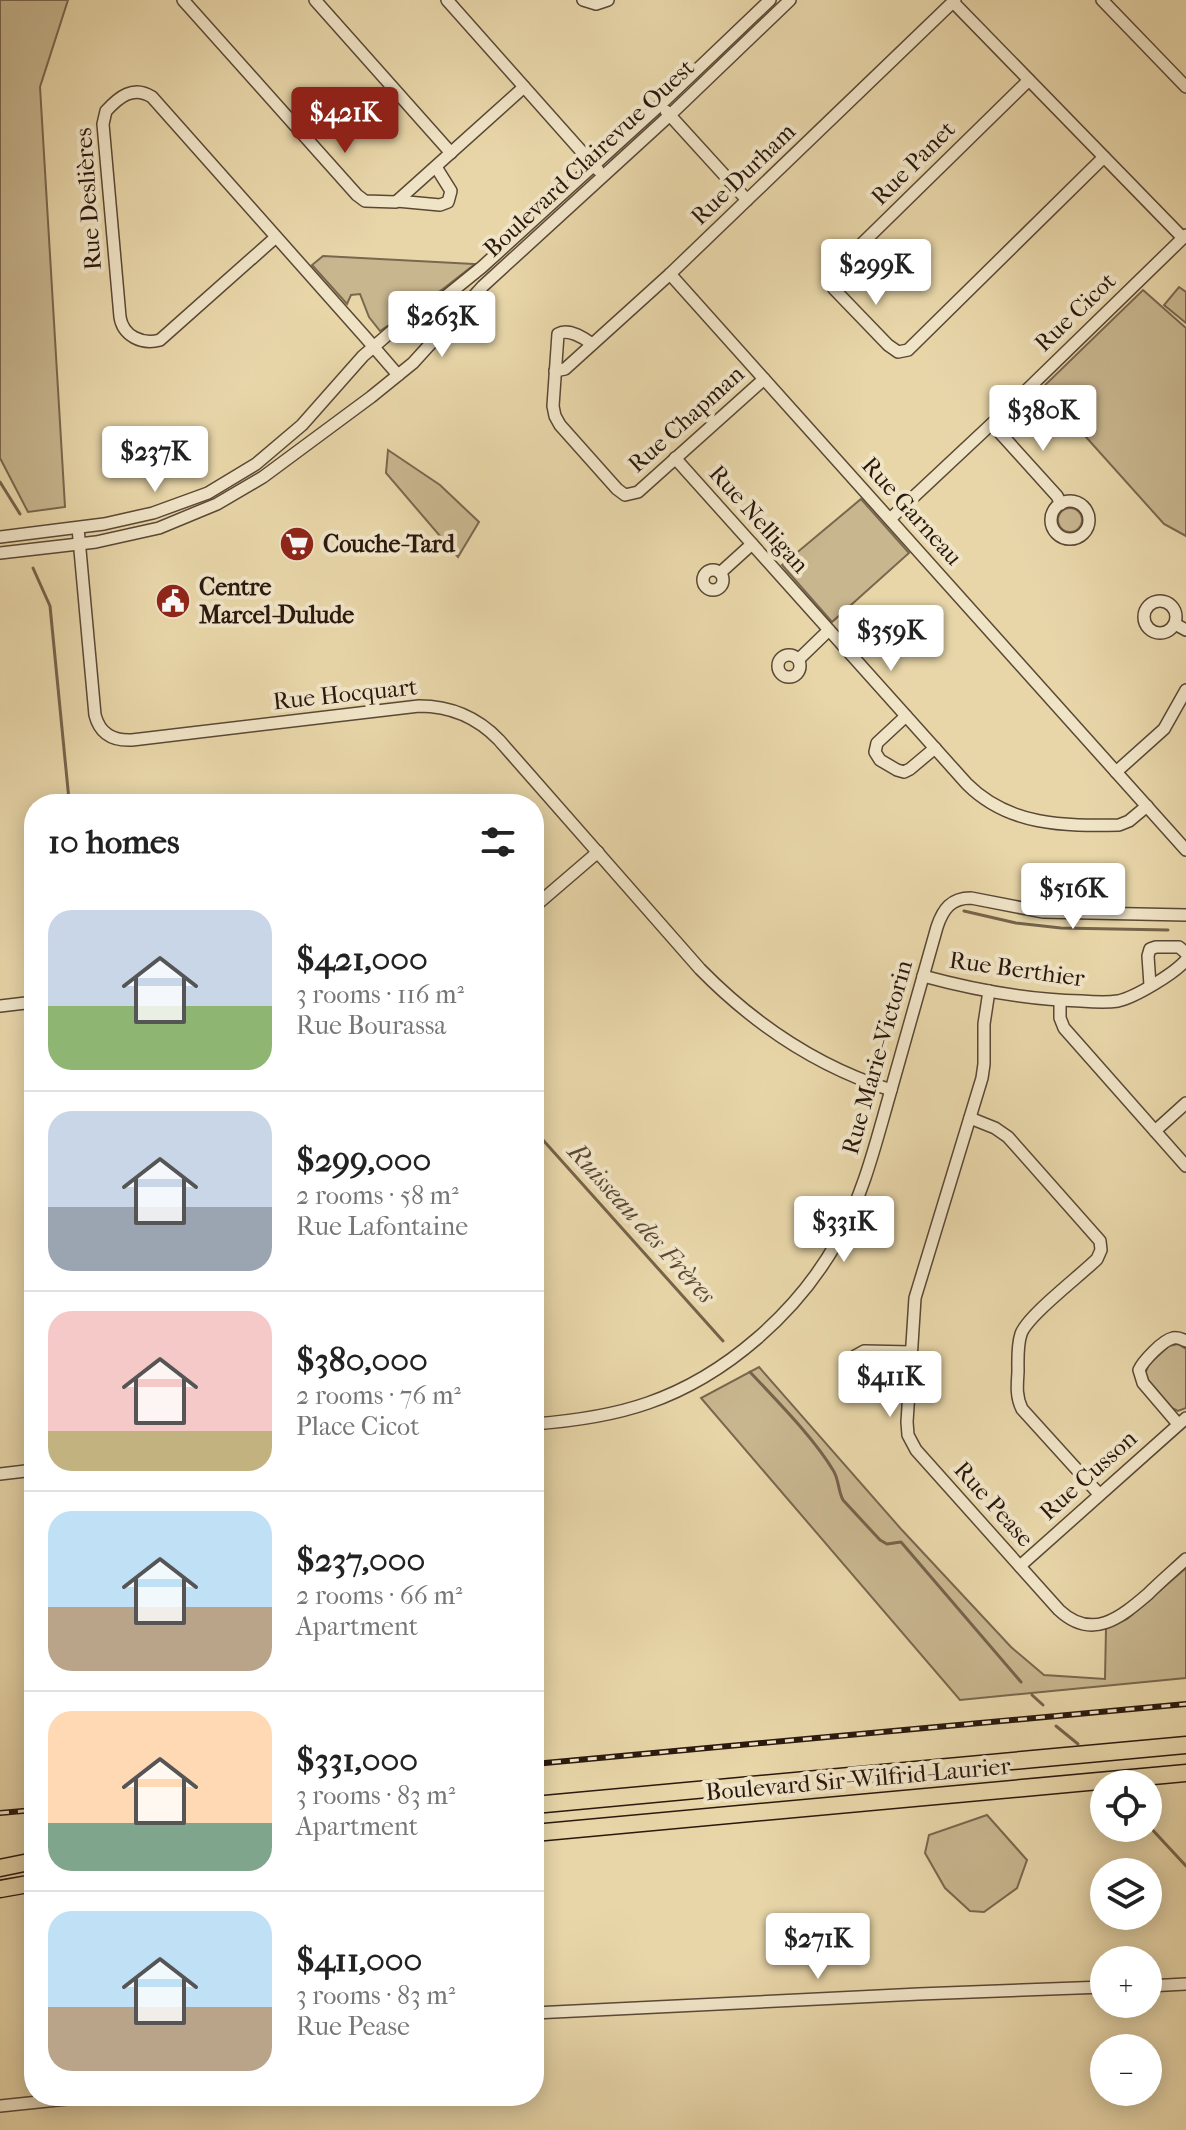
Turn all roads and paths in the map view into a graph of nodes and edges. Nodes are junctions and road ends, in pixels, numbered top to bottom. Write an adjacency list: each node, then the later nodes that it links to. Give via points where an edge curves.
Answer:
1 (183, 0): 21 (street, via 360,198)
2 (315, 0): 15 (street)
3 (447, 0): 11 (street)
4 (583, 0): 5 (street)
5 (608, 0)
6 (770, 0): 13 (street, Boulevard Clairevue Ouest)
7 (790, 0): 14 (street, Boulevard Clairevue Ouest)
8 (1102, 0): 12 (street)
9 (954, 1): 10 (street); 20 (street, Rue Durham)
10 (1029, 80): 16 (street); 16 (street, Rue Panet, via 835,269 834,289 894,351 906,351)
11 (524, 87): 15 (street); 17 (street)
12 (1186, 87)
13 (660, 105): 14 (street); 17 (street, Boulevard Clairevue Ouest)
14 (670, 115): 19 (street, Boulevard Clairevue Ouest); 20 (street)
15 (451, 153): 18 (street)
16 (1104, 157): 22 (street)
17 (594, 165): 19 (street); 26 (street, Boulevard Clairevue Ouest, via 467,280)
18 (436, 167): 21 (street); 21 (street, via 451,191 448,202)
19 (603, 177): 28 (street, Boulevard Clairevue Ouest, via 483,286)
20 (747, 200): 24 (street, Rue Durham)
21 (397, 201)
22 (1185, 236): 30 (street, Rue Cicot)
23 (276, 237): 23 (street, Rue Deslières, via 160,340 146,342 125,332 103,124 106,111 133,91 152,97); 26 (street, Rue Deslières)
24 (670, 274): 25 (street, Rue Durham); 29 (street, Rue Garneau)
25 (592, 344): 27 (street, Rue Durham, via 565,369); 27 (street, Rue Chapman, via 560,332)
26 (374, 346): 28 (street, Rue Deslières); 32 (street, Boulevard Clairevue Ouest, via 294,434)
27 (555, 371): 31 (street, Rue Chapman, via 556,419 620,493 635,493)
28 (398, 375): 33 (street, Boulevard Clairevue Ouest)
29 (764, 379): 31 (street, Rue Chapman); 35 (street, Rue Garneau)
30 (992, 424): 34 (street); 35 (street, Rue Cicot)
31 (675, 458): 39 (street, Rue Nelligan)
32 (236, 477): 33 (street); 36 (street, Boulevard Clairevue Ouest, via 166,509)
33 (240, 492): 38 (street, Boulevard Clairevue Ouest, via 159,528)
34 (1061, 504)
35 (890, 519): 47 (street, Rue Garneau)
36 (78, 528): 37 (street, Boulevard Clairevue Ouest); 38 (street, Rue Hocquart)
37 (0, 537)
38 (80, 544): 40 (street, Boulevard Clairevue Ouest); 50 (street, Rue Hocquart, via 95,715 110,737 132,740 411,707 448,709 494,735)
39 (752, 544): 41 (street); 42 (street, Rue Nelligan)
40 (0, 553)
41 (720, 573)
42 (829, 630): 43 (street); 45 (street, Rue Nelligan)
43 (799, 659)
44 (1186, 690): 47 (street, via 1160,734)
45 (906, 716): 46 (street, Rue Nelligan); 46 (street, via 877,743 878,758 906,771)
46 (935, 748): 48 (street, Rue Nelligan, via 984,799 1024,818 1119,825)
47 (1116, 772): 48 (street, Rue Garneau)
48 (1147, 806): 49 (street, Rue Garneau)
49 (1186, 850)
50 (598, 852): 51 (street); 61 (street, Rue Hocquart, via 737,1005 802,1049)
51 (544, 898)
52 (1186, 915): 55 (street, Rue Marie-Victorin, via 1058,913 956,900 942,914)
53 (1186, 953): 56 (street, via 1179,947 1150,949)
54 (1186, 960): 56 (street, Rue Berthier)
55 (923, 976): 57 (street, Rue Berthier); 61 (street, Rue Marie-Victorin)
56 (1150, 985): 58 (street, Rue Berthier, via 1115,1001)
57 (989, 991): 58 (street, Rue Berthier); 63 (street, Rue Pease, via 983,1074)
58 (1060, 1001): 64 (street, via 1064,1028)
59 (24, 1003): 60 (street)
60 (0, 1006)
61 (891, 1090): 70 (street, Rue Marie-Victorin, via 848,1219 827,1259 779,1318 724,1363 650,1403)
62 (1186, 1103): 64 (street)
63 (970, 1118): 67 (street, Rue Pease, via 917,1294); 73 (street, via 1008,1137 1100,1241 1097,1259 1024,1328 1017,1387 1022,1409)
64 (1155, 1131): 65 (street)
65 (1186, 1166)
66 (1186, 1341): 69 (street, via 1168,1340 1139,1370 1143,1383)
67 (911, 1352): 68 (street, Rue Pease); 68 (street, via 864,1351 853,1364 867,1377)
68 (910, 1377): 75 (street, Rue Pease, via 911,1443)
69 (1182, 1421): 73 (street, Rue Cusson)
70 (544, 1423)
71 (24, 1471): 72 (street)
72 (0, 1474)
73 (1099, 1494): 75 (street, Rue Cusson)
74 (1186, 1559): 75 (street, Rue Pease, via 1121,1616 1094,1625 1066,1616)
75 (1020, 1566)
76 (1186, 1745): 78 (highway, Boulevard Sir-Wilfrid-Laurier)
77 (1186, 1773): 79 (highway, Boulevard Sir-Wilfrid-Laurier)
78 (544, 1804)
79 (544, 1832)
80 (24, 1863): 81 (highway)
81 (0, 1868)
82 (24, 1885): 83 (highway)
83 (0, 1889)
84 (1186, 1984): 85 (street)
85 (1162, 1985)
86 (1090, 1988): 87 (street)
87 (544, 2012)
88 (24, 2104): 89 (street)
89 (0, 2106)

